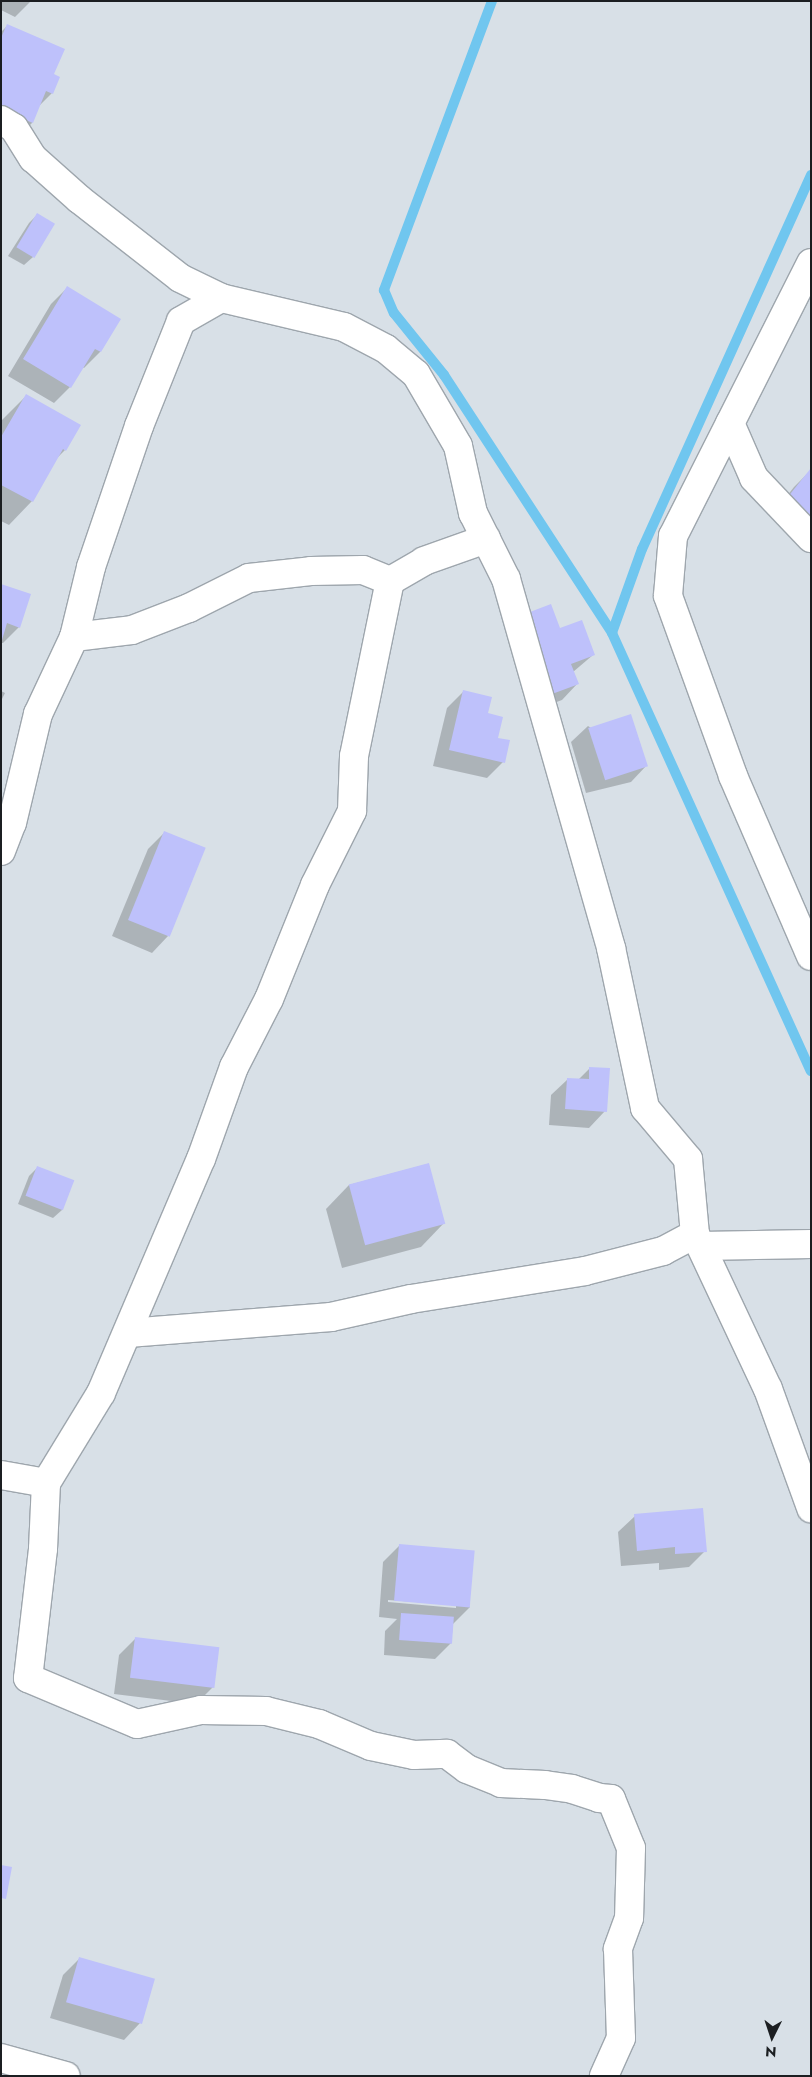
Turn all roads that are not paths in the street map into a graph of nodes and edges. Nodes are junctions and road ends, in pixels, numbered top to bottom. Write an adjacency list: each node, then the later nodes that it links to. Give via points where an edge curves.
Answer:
1 (1, 120): 3 (street, via 14,128 33,158 80,199 180,278)
2 (811, 263): 4 (street)
3 (222, 298): 6 (street, via 344,327 386,349 416,374 458,446 473,513); 8 (street, via 181,321 139,426 90,567)
4 (730, 423): 5 (street, via 754,478); 10 (street, via 673,536 668,596 733,776)
5 (811, 538)
6 (486, 539): 7 (street, via 424,561); 11 (street, via 506,579 612,948 645,1108 688,1160)
7 (390, 581): 8 (street, via 363,570 311,571 249,578 189,608 132,630); 13 (street, via 354,756 352,811 315,885 269,999 234,1067 201,1159)
8 (74, 636): 9 (street, via 38,714 12,823)
9 (1, 851)
10 (811, 956)
11 (698, 1240): 12 (street); 13 (street, via 585,1271 411,1299 331,1317); 16 (street, via 768,1389)
12 (811, 1244)
13 (128, 1333): 15 (street, via 102,1393)
14 (1, 1475): 15 (street)
15 (46, 1483): 19 (street, via 43,1549 28,1678 137,1724 201,1710 266,1711 319,1724 372,1746 414,1755 447,1754 467,1770 501,1782 572,1789 611,1799 631,1848 629,1918 618,1949 621,2038)
16 (811, 1508)
17 (1, 2058): 18 (street)
18 (66, 2076)
19 (604, 2076)

